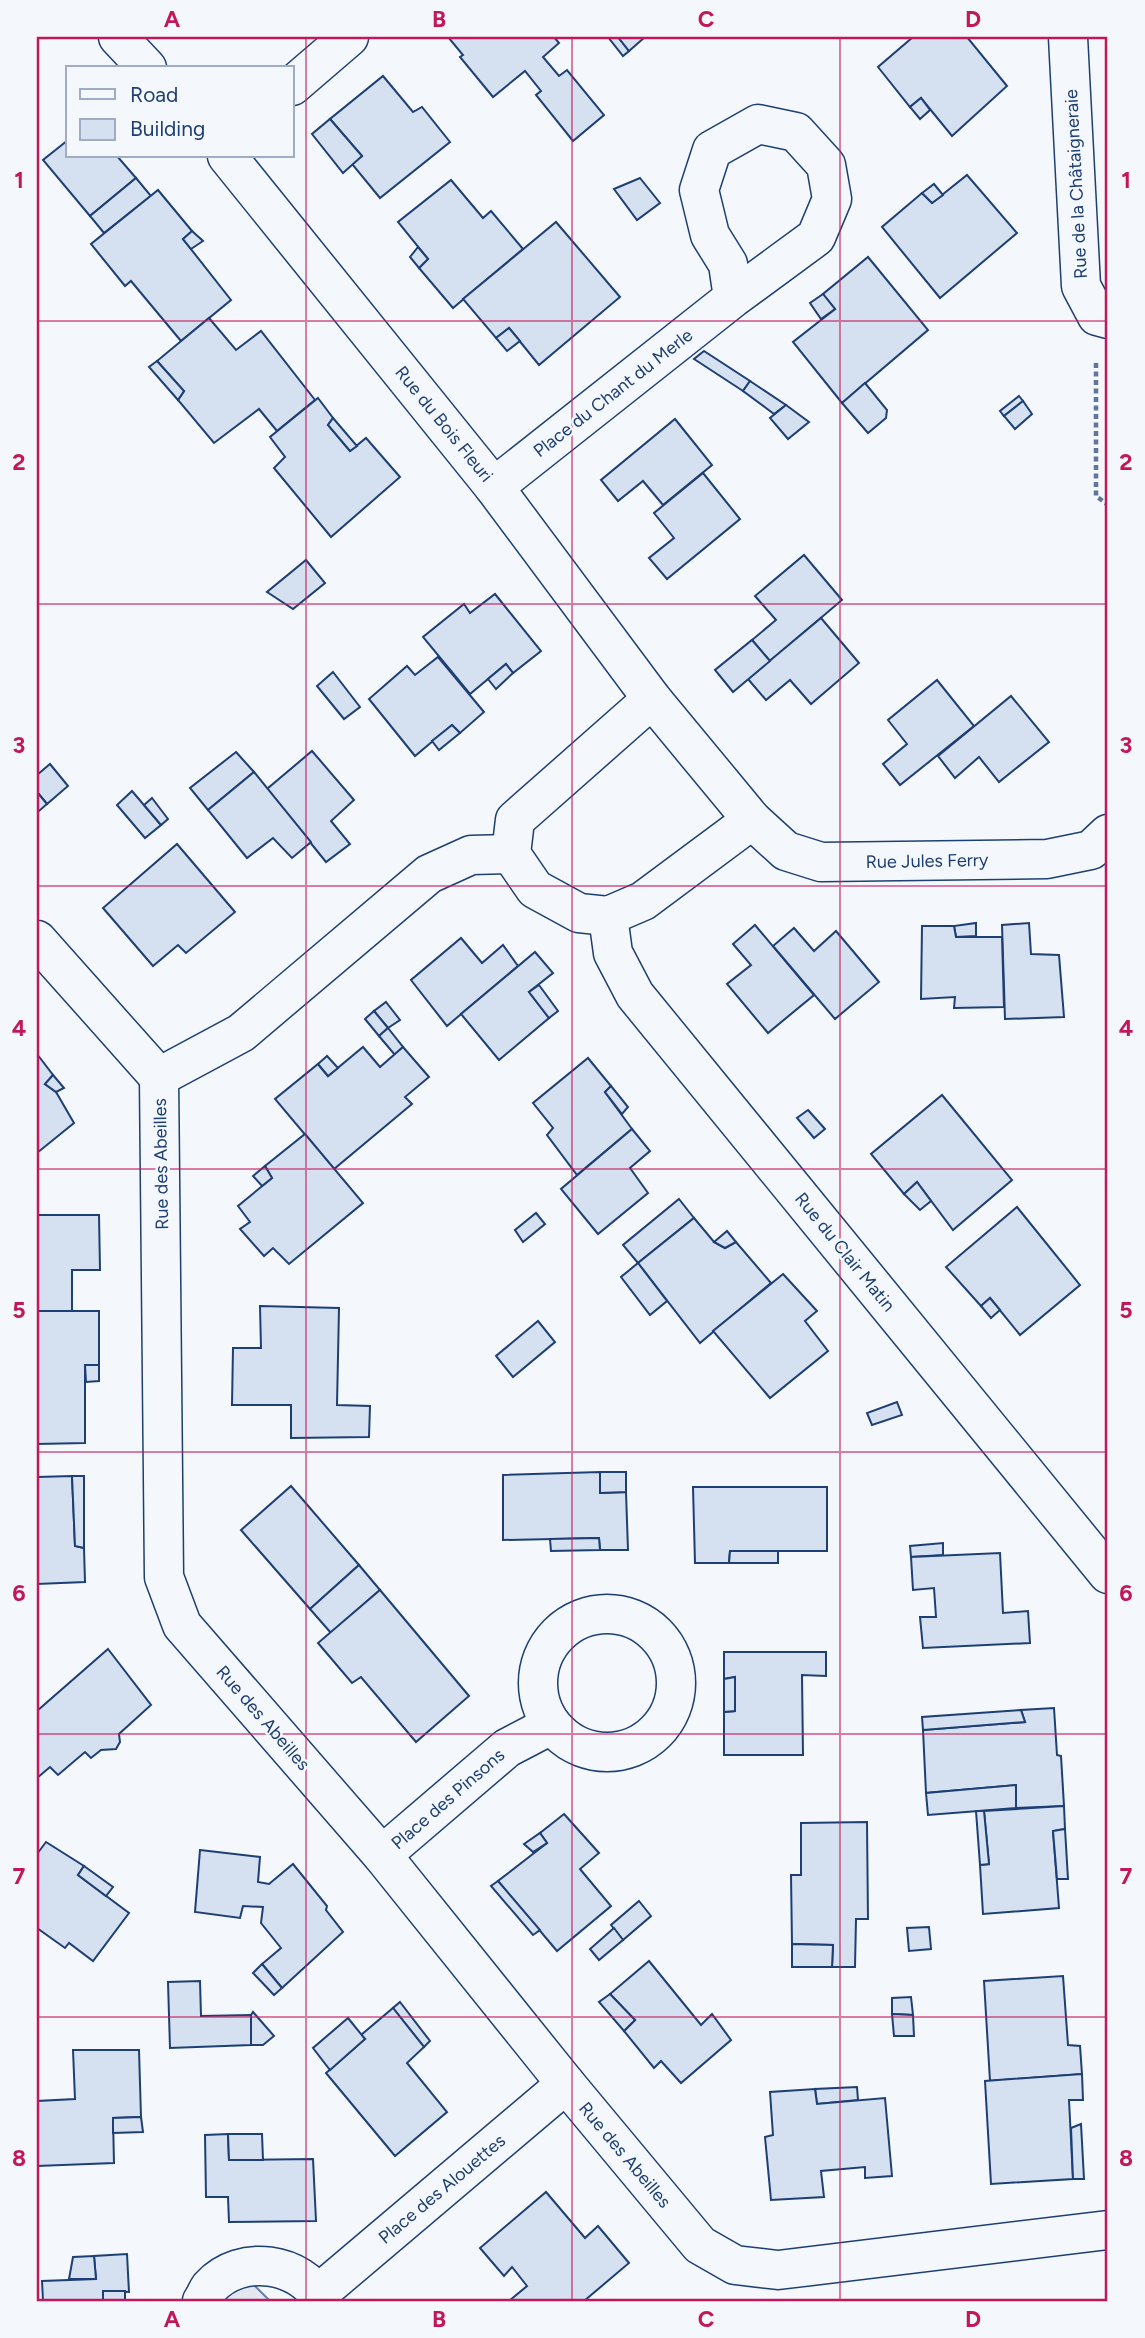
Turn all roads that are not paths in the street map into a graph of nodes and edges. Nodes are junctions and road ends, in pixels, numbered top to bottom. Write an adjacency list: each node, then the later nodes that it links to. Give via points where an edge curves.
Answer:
1 (118, 37): 4 (street)
2 (349, 37): 5 (street)
3 (1068, 37): 8 (street, Rue de la Châtaigneraie, via 1081,286)
4 (145, 66)
5 (294, 84)
6 (229, 158): 9 (street, Rue du Bois Fleuri)
7 (733, 299): 9 (street, Place du Chant du Merle)
8 (1102, 318)
9 (494, 487): 10 (street, Rue du Bois Fleuri)
10 (652, 699): 11 (street, Rue du Bois Fleuri); 13 (street, via 515,820)
11 (752, 820): 12 (street, Rue Jules Ferry, via 786,851 821,862 1046,859 1091,850); 14 (street, via 643,901)
12 (1108, 834)
13 (511, 854): 14 (street, via 535,889 579,912); 16 (street, Rue des Abeilles, via 471,855 429,874 241,1033)
14 (608, 916): 17 (street, Rue du Clair Matin, via 613,953 635,995)
15 (37, 940): 16 (street)
16 (159, 1077): 19 (street, Rue des Abeilles, via 164,1577 182,1625)
17 (1108, 1574)
18 (551, 1725): 19 (street, Place des Pinsons, via 507,1748)
19 (382, 1856): 20 (street, Rue des Abeilles)
20 (566, 2084): 21 (street, Rue des Abeilles, via 700,2245 735,2265 778,2270); 22 (street, Place des Alouettes)
21 (1108, 2230)
22 (320, 2298): 23 (street, Place des Alouettes, via 301,2277 278,2267 254,2265 230,2273 210,2287)
23 (202, 2301)

